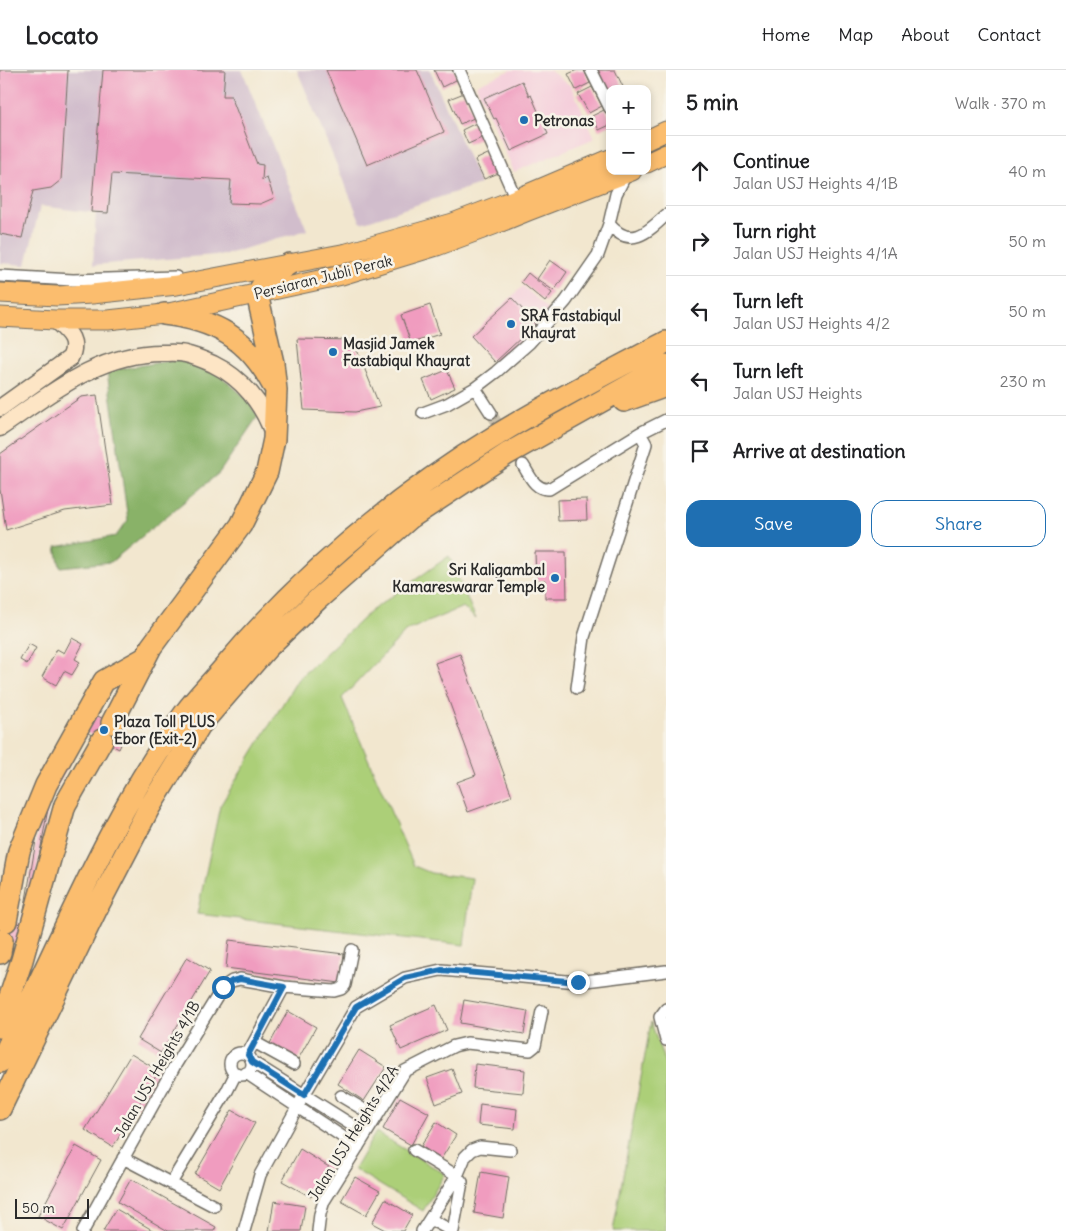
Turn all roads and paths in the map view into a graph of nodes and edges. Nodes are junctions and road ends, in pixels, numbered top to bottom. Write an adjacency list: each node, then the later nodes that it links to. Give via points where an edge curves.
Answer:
1 (460, 70): 11 (street)
2 (591, 70): 3 (street)
3 (606, 100)
4 (666, 131): 5 (main road)
5 (651, 138)
6 (666, 154): 8 (main road)
7 (606, 161): 11 (main road, Persiaran Jubli Perak)
8 (651, 161)
9 (624, 175): 18 (main road, Persiaran Jubli Perak, via 437,246 342,275)
10 (628, 175): 13 (street, via 616,194)
11 (516, 199): 14 (main road, Persiaran Jubli Perak, via 419,233 347,253)
12 (666, 216): 13 (street, via 650,230 625,238)
13 (609, 224): 25 (street, via 598,255 566,301 529,343)
14 (289, 264): 15 (main road, Persiaran Jubli Perak); 18 (highway, via 266,280)
15 (228, 275): 16 (street, via 73,280); 17 (main road, Persiaran Jubli Perak, via 177,285 92,294)
16 (0, 276)
17 (0, 293)
18 (257, 294): 19 (main road, Persiaran Jubli Perak); 26 (highway)
19 (164, 314): 21 (main road, Persiaran Jubli Perak, via 108,320); 26 (highway, via 197,319 230,334 258,363)
20 (0, 317): 21 (main road, Persiaran Jubli Perak)
21 (56, 320): 28 (street, via 73,341 74,350 70,358)
22 (666, 342): 48 (highway, via 497,435 394,504 303,584 250,636 185,713 141,780 95,862)
23 (666, 365): 27 (highway)
24 (666, 386): 27 (highway, via 625,401)
25 (475, 388): 29 (street); 30 (street)
26 (276, 390): 34 (highway)
27 (600, 402): 54 (highway, via 507,454 410,518 267,648 200,725 144,816)
28 (0, 408)
29 (423, 413)
30 (491, 413)
31 (666, 420): 33 (street)
32 (0, 428): 34 (street, via 80,374 100,365 144,353 183,353 219,367 239,380 266,416)
33 (640, 433): 35 (street, via 550,488 536,486); 37 (street, via 646,444 584,637)
34 (274, 439): 36 (highway, via 268,472 241,525)
35 (524, 465)
36 (144, 658): 38 (highway, via 104,681 46,785 19,851); 44 (highway, via 65,805)
37 (577, 688)
38 (3, 938)
39 (352, 950): 41 (street, Jalan USJ Heights 4/1B, via 345,985 341,989)
40 (666, 971): 51 (street, via 578,982 442,970 405,978 356,1007)
41 (284, 987): 46 (street); 60 (street, Jalan USJ Heights 4/1B, via 240,979 223,987)
42 (666, 1009): 45 (street, via 660,1016)
43 (542, 1011): 55 (street, Jalan USJ Heights 4/2A, via 534,1046 530,1050 467,1043 454,1046 405,1070)
44 (0, 1027)
45 (666, 1040)
46 (254, 1042): 47 (street); 49 (street)
47 (250, 1058): 50 (street, via 251,1068); 50 (street, via 238,1053 232,1058 230,1064); 51 (street)
48 (0, 1062)
49 (294, 1064)
50 (241, 1073): 53 (street); 62 (street)
51 (304, 1095): 53 (street); 56 (street)
52 (341, 1096): 55 (street)
53 (298, 1107): 57 (street); 66 (street, via 260,1175)
54 (0, 1109)
55 (376, 1117): 56 (street, Jalan USJ Heights 4/2A)
56 (366, 1134): 57 (street, Jalan USJ Heights 4/2A)
57 (358, 1147): 67 (street, Jalan USJ Heights 4/2A, via 324,1201)
58 (414, 1150): 61 (street)
59 (510, 1150): 61 (street, via 480,1147 472,1150 465,1157)
60 (122, 1158): 62 (street); 65 (street, Jalan USJ Heights 4/1B)
61 (457, 1176): 64 (street); 69 (street, via 463,1186)
62 (171, 1183): 63 (street)
63 (214, 1206)
64 (430, 1219): 68 (street); 69 (street)
65 (83, 1231)
66 (244, 1231)
67 (318, 1231)
68 (422, 1231)
69 (452, 1231)

